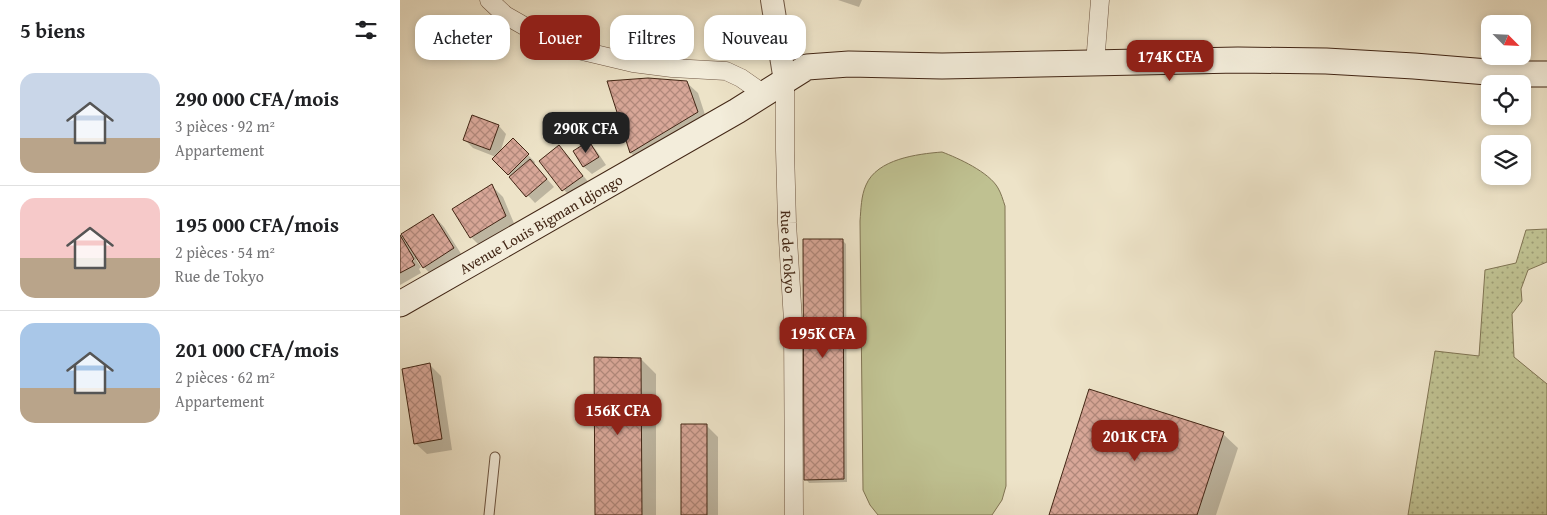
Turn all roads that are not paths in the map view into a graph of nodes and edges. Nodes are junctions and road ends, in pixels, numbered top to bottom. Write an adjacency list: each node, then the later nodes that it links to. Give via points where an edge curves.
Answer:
1 (489, 0): 7 (street, via 512,19 574,49 633,63 726,71)
2 (772, 0): 6 (street)
3 (1100, 0): 4 (street)
4 (1094, 64): 5 (main road, Avenue Louis Bigman Idjongo, via 1326,61); 6 (main road, Avenue Louis Bigman Idjongo, via 849,64 807,67)
5 (1547, 74)
6 (785, 80): 7 (main road, Avenue Louis Bigman Idjongo); 11 (street, Rue de Tokyo, via 787,223 793,321)
7 (764, 94): 8 (main road, Avenue Louis Bigman Idjongo)
8 (400, 304)
9 (495, 457): 10 (lane)
10 (489, 515)
11 (794, 515)

